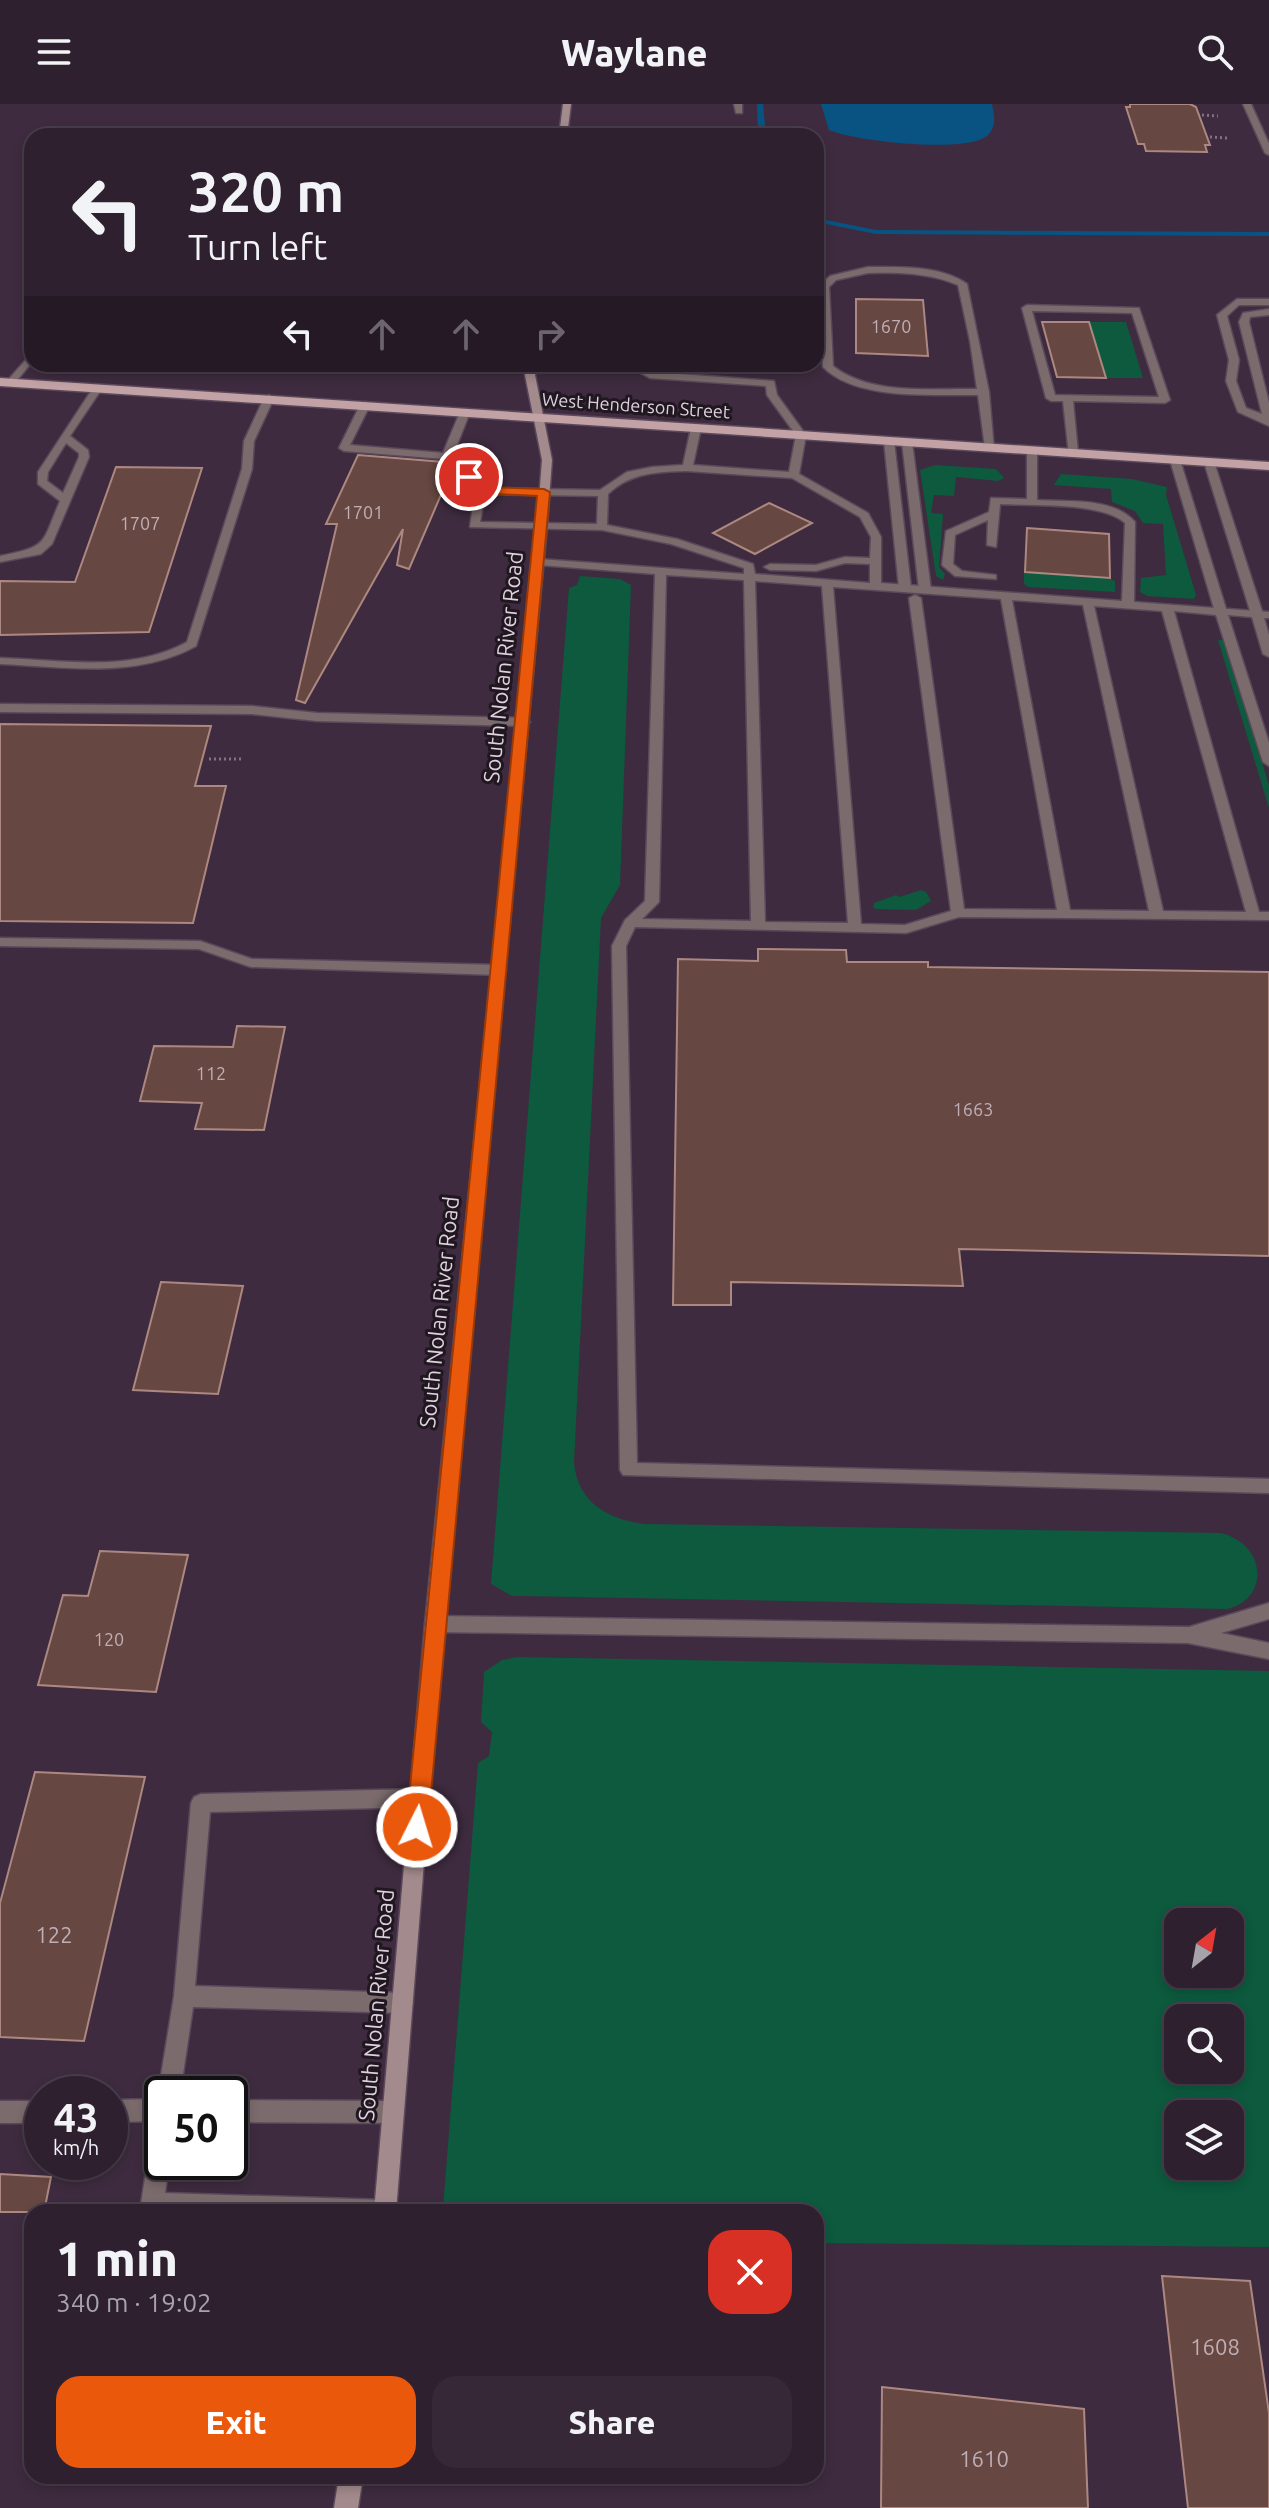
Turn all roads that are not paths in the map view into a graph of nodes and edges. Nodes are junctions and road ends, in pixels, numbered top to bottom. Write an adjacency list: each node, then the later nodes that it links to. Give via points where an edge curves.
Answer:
1 (567, 104): 3 (main road)
2 (1247, 104): 4 (street)
3 (564, 128)
4 (1269, 153)
5 (1269, 302): 18 (street, via 1237,302 1222,315 1234,360 1231,381 1242,410)
6 (1269, 312): 18 (street, via 1246,315 1244,322)
7 (24, 364): 10 (street)
8 (531, 372): 17 (main road, South Nolan River Road)
9 (644, 372): 20 (street, via 771,383 772,395)
10 (5, 382): 11 (main road, West Henderson Street)
11 (98, 387): 13 (main road, West Henderson Street); 21 (street)
12 (984, 392): 12 (street, via 962,284 933,273 857,271 827,281 828,367 834,374 866,385); 24 (street)
13 (269, 398): 15 (main road, West Henderson Street); 59 (street, via 245,456 247,469 192,644 154,660 126,663)
14 (1068, 399): 14 (street, via 1165,400 1136,310 1027,308 1051,398); 26 (street)
15 (365, 405): 16 (main road, West Henderson Street); 27 (street, via 344,448)
16 (465, 412): 17 (main road, West Henderson Street); 27 (street)
17 (539, 418): 19 (main road, West Henderson Street); 34 (main road, South Nolan River Road, via 547,460)
18 (1268, 421)
19 (696, 428): 20 (main road, West Henderson Street); 31 (street)
20 (801, 435): 22 (main road, West Henderson Street); 32 (street)
21 (65, 437): 36 (street, via 84,452); 36 (street, via 42,482)
22 (889, 441): 23 (main road, West Henderson Street); 49 (street)
23 (907, 442): 24 (main road, West Henderson Street); 50 (street)
24 (990, 448): 25 (main road, West Henderson Street)
25 (1032, 451): 26 (main road, West Henderson Street); 37 (street)
26 (1073, 453): 28 (main road, West Henderson Street)
27 (447, 456): 33 (street, via 466,467)
28 (1175, 460): 29 (main road, West Henderson Street); 56 (street)
29 (1209, 462): 30 (main road, West Henderson Street); 57 (street)
30 (1269, 466)
31 (687, 468): 32 (street); 35 (street, via 631,473)
32 (794, 475): 43 (street, via 864,515 876,537)
33 (480, 491): 34 (street); 39 (street, via 474,525)
34 (544, 492): 35 (street); 39 (main road, South Nolan River Road)
35 (603, 493): 40 (street)
36 (66, 500): 42 (street, via 47,544 37,552)
37 (1032, 503): 38 (street, via 995,500); 54 (street, via 1108,509 1130,522)
38 (994, 516): 41 (street); 51 (street, via 950,533 947,565 959,574 992,570)
39 (542, 526): 40 (street); 44 (main road, South Nolan River Road)
40 (602, 527): 46 (street, via 673,541)
41 (992, 545)
42 (0, 559)
43 (875, 561): 46 (street); 48 (street)
44 (539, 562): 45 (street); 61 (main road, South Nolan River Road)
45 (661, 569): 46 (street); 67 (street, via 652,902)
46 (749, 571): 47 (street); 68 (street)
47 (827, 582): 48 (street); 69 (street)
48 (875, 586): 49 (street)
49 (905, 588): 50 (street)
50 (920, 594): 51 (street); 63 (street)
51 (991, 595): 52 (street)
52 (1006, 596): 53 (street); 64 (street)
53 (1088, 602): 54 (street); 65 (street)
54 (1128, 605): 55 (street)
55 (1167, 608): 56 (street); 66 (street)
56 (1224, 618): 57 (street); 62 (street)
57 (1262, 618): 58 (street)
58 (1269, 654)
59 (0, 661)
60 (0, 708): 61 (street, via 252,710 317,717)
61 (524, 722): 71 (main road, South Nolan River Road)
62 (1269, 762)
63 (958, 913): 64 (street); 69 (street, via 906,929)
64 (1064, 914): 65 (street)
65 (1157, 915): 66 (street)
66 (1262, 916)
67 (630, 923): 68 (street); 72 (street, via 619,946 629,1470)
68 (758, 927): 69 (street)
69 (855, 929)
70 (0, 942): 71 (street, via 200,945 251,963)
71 (499, 970): 74 (main road, South Nolan River Road)
72 (1269, 1486)
73 (1269, 1611): 75 (street)
74 (434, 1624): 75 (street); 77 (main road, South Nolan River Road)
75 (1188, 1635): 76 (street)
76 (1269, 1651)
77 (420, 1798): 78 (street, via 201,1803); 79 (main road, South Nolan River Road)
78 (184, 1996): 79 (street); 80 (street)
79 (403, 2003): 84 (main road, South Nolan River Road)
80 (172, 2076)
81 (248, 2111): 84 (street)
82 (0, 2112): 83 (street)
83 (24, 2112)
84 (393, 2112): 87 (main road, South Nolan River Road)
85 (156, 2180): 86 (street)
86 (152, 2204)
87 (386, 2204)
88 (350, 2484): 89 (main road)
89 (346, 2508)

